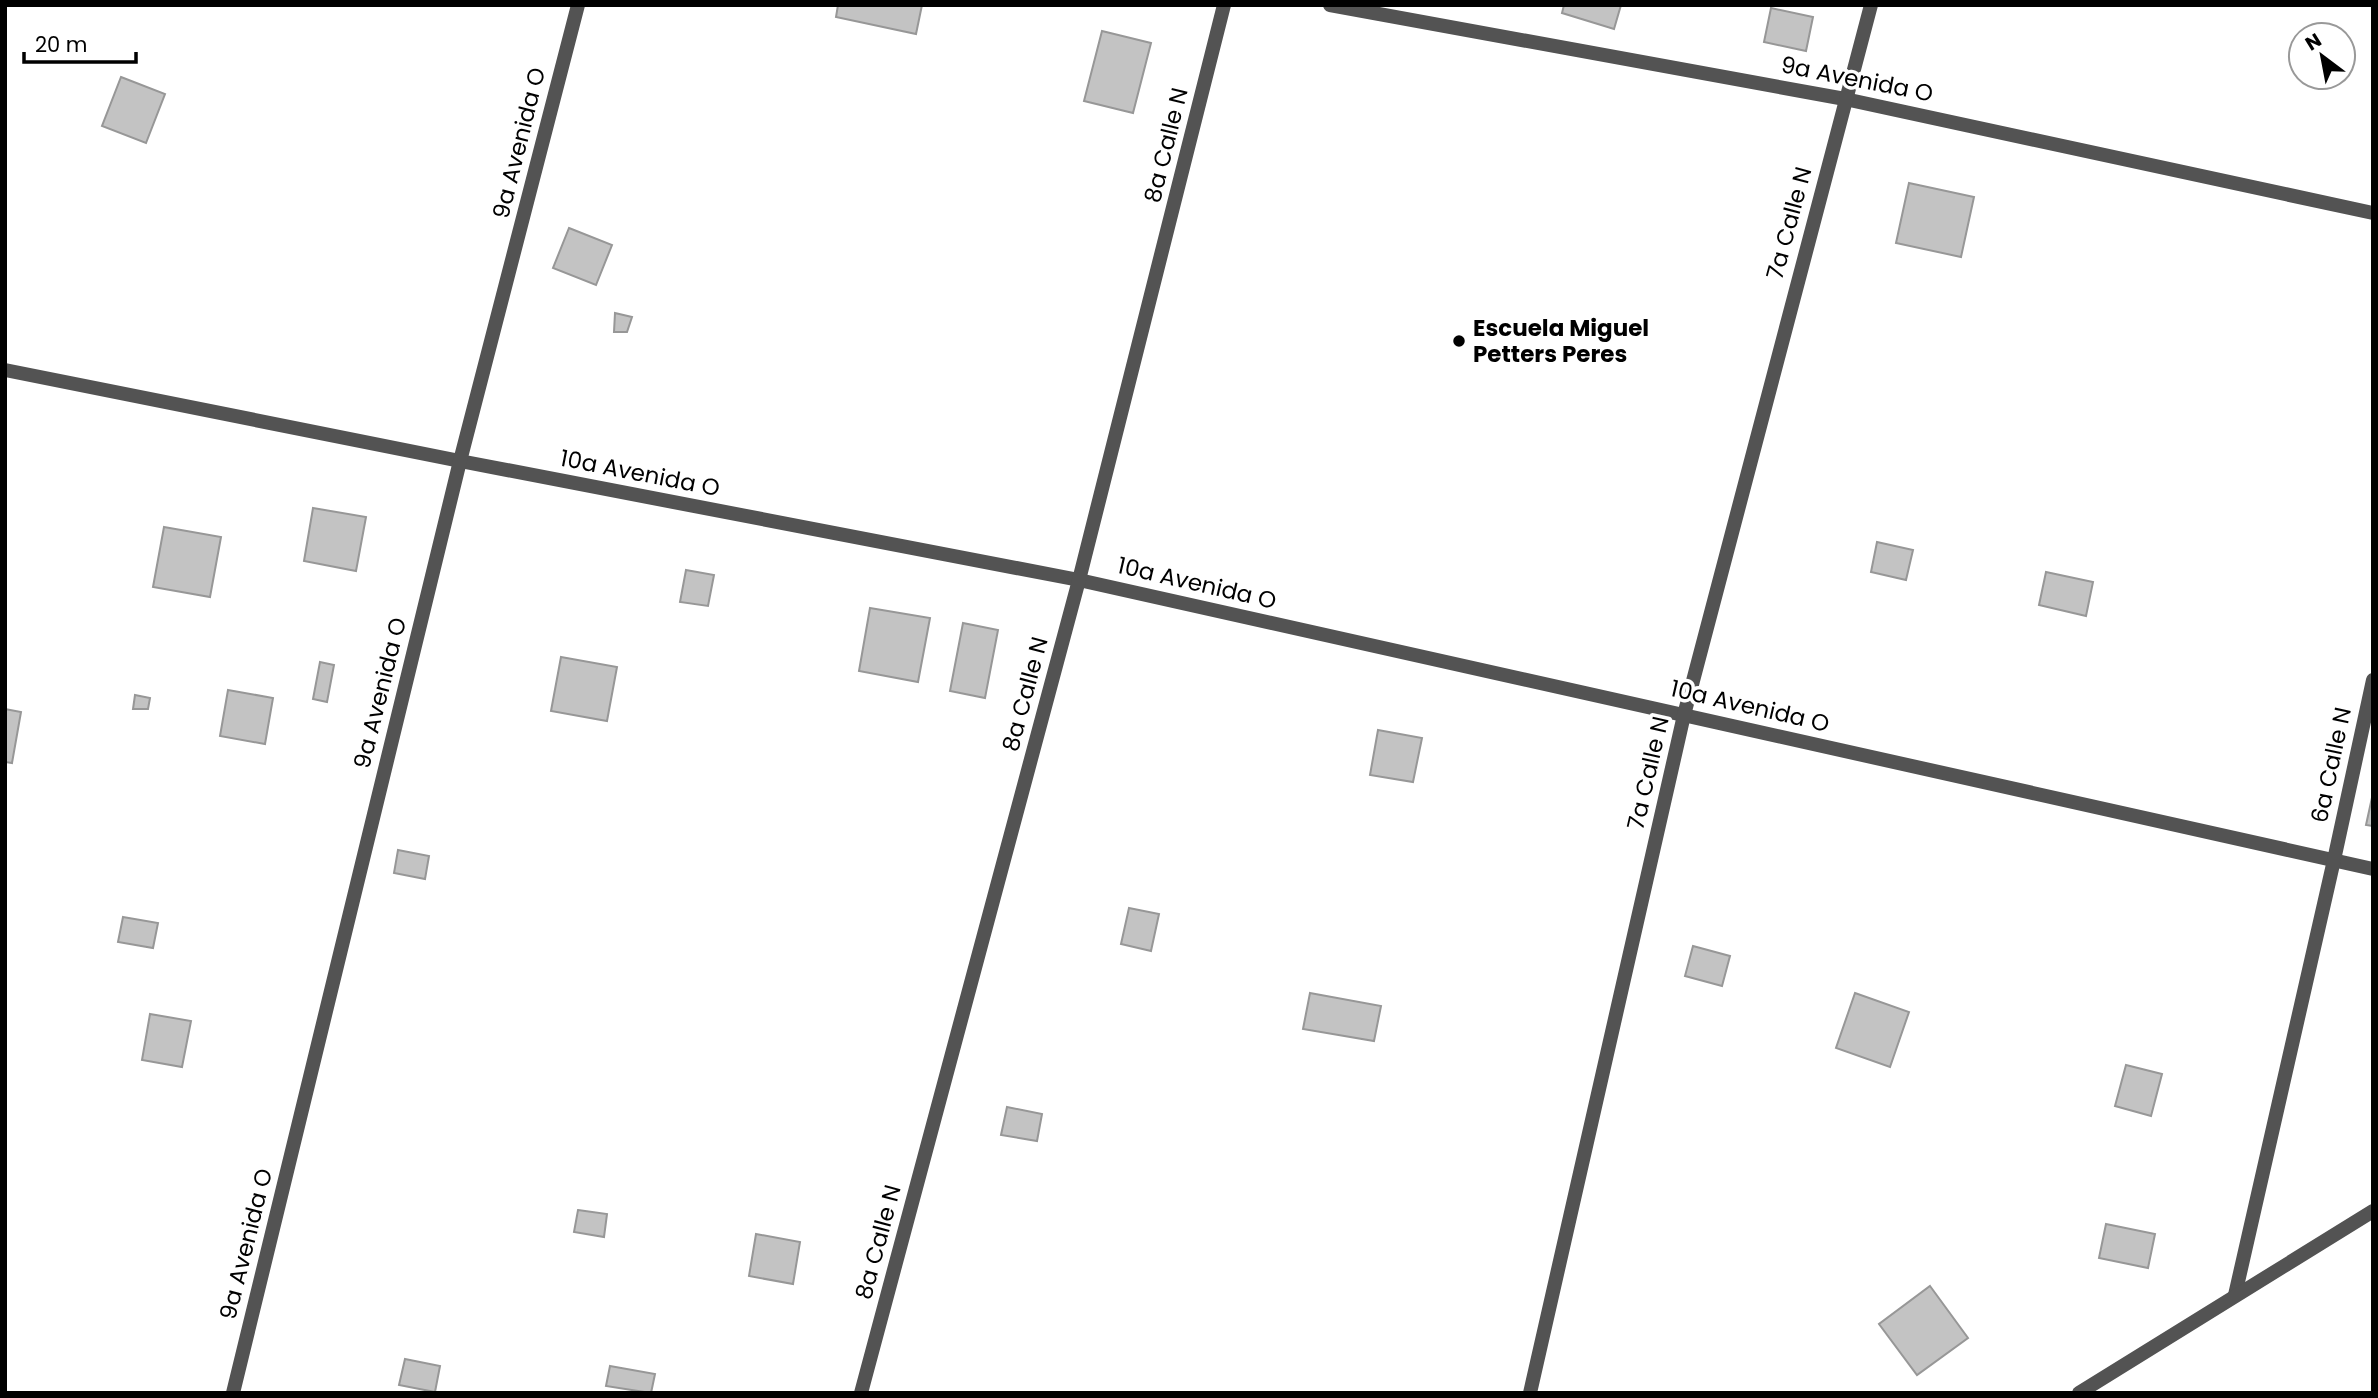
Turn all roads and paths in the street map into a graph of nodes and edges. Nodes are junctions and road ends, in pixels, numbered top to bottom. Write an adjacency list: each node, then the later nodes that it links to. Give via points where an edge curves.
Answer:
1 (578, 5): 8 (street, 9a Avenida O)
2 (1224, 5): 9 (street, 8a Calle N)
3 (1330, 5): 5 (street, 9a Avenida O)
4 (1871, 5): 5 (street, 7a Calle N)
5 (1845, 99): 6 (street, 9a Avenida O); 11 (street, 7a Calle N)
6 (2373, 213)
7 (5, 370): 8 (street, 10a Avenida O)
8 (460, 461): 9 (street, 10a Avenida O); 16 (street, 9a Avenida O)
9 (1079, 580): 11 (street, 10a Avenida O); 17 (street, 8a Calle N)
10 (2373, 680): 12 (street, 6a Calle N)
11 (1684, 715): 12 (street, 10a Avenida O); 18 (street, 7a Calle N)
12 (2334, 860): 13 (street, 10a Avenida O); 15 (street, 6a Calle N)
13 (2373, 869)
14 (2373, 1210): 15 (street)
15 (2235, 1295): 19 (street)
16 (233, 1393)
17 (861, 1393)
18 (1530, 1393)
19 (2079, 1393)

